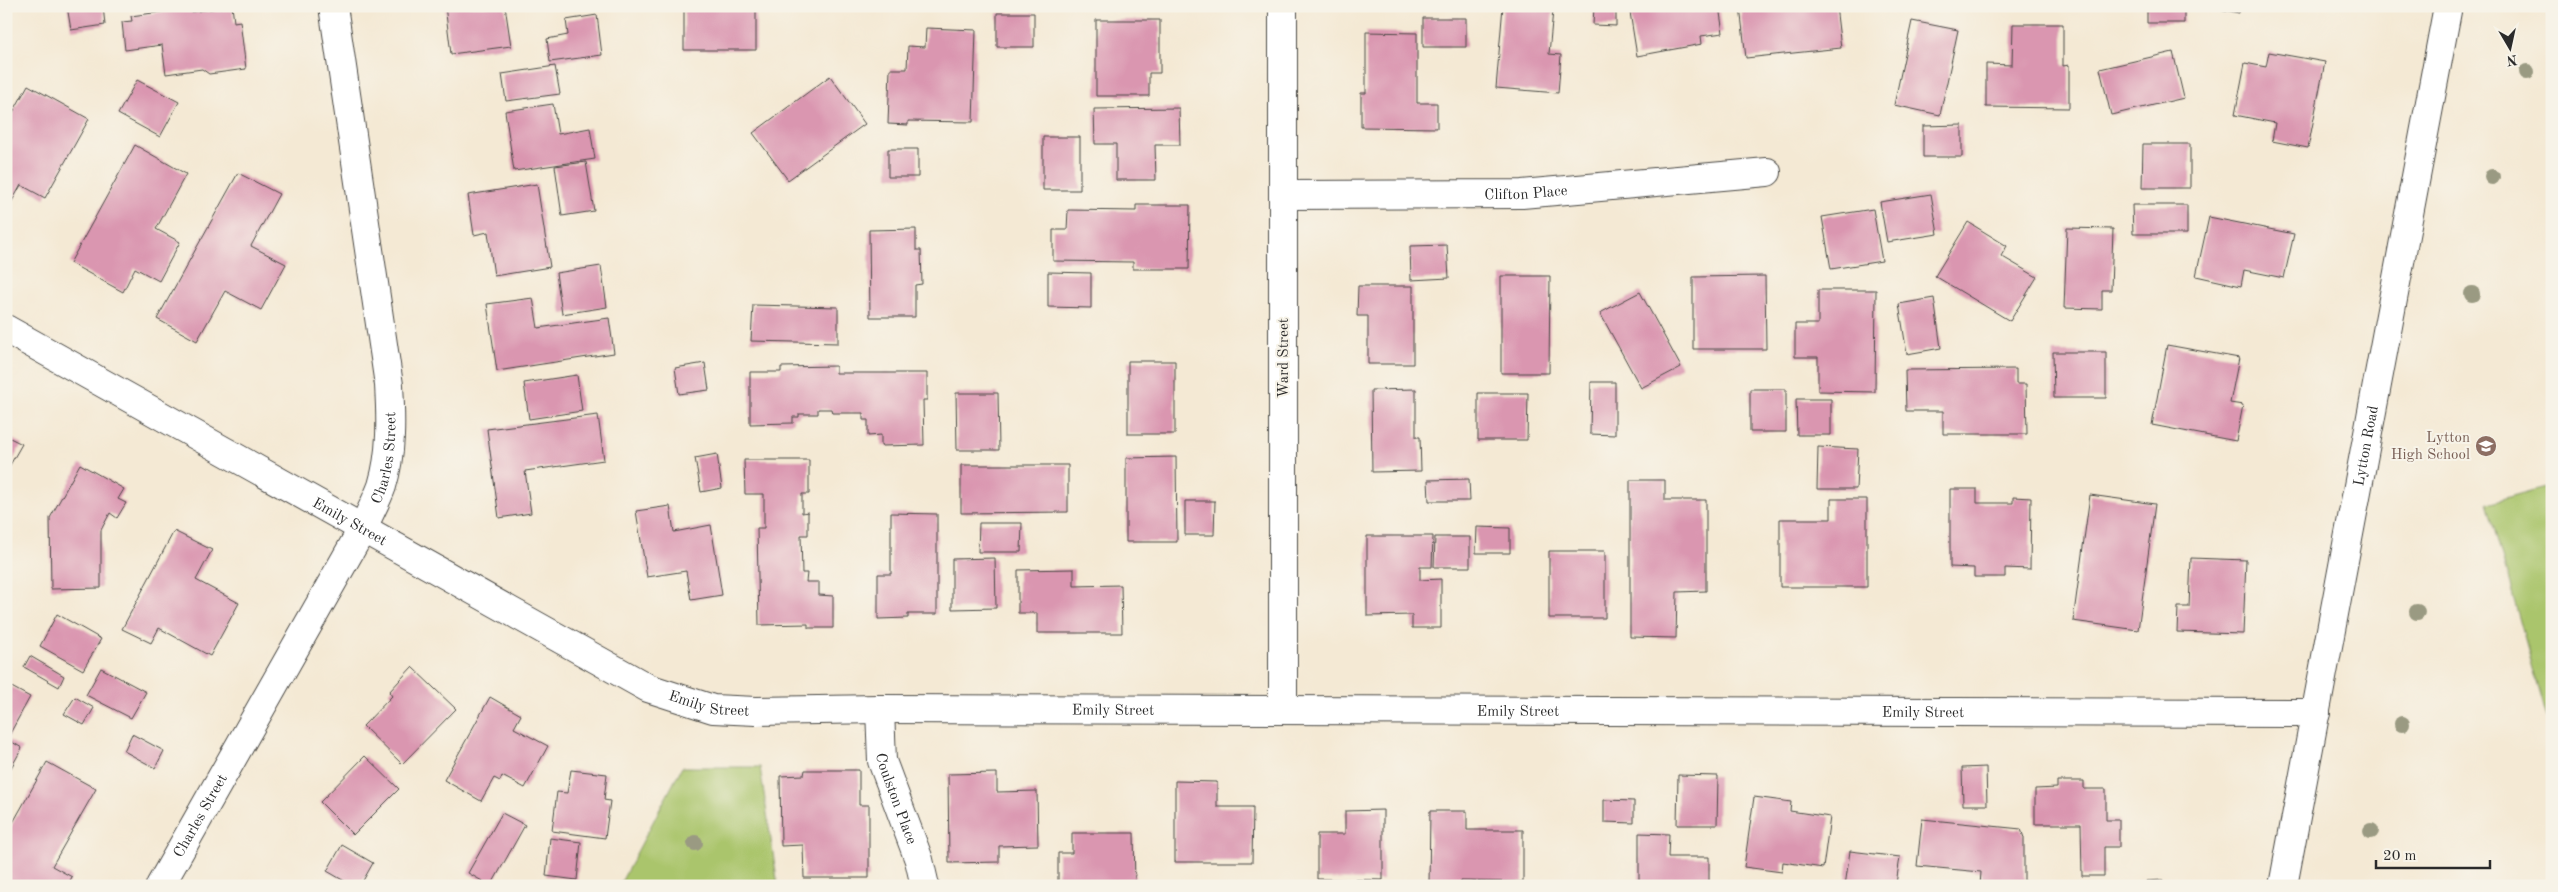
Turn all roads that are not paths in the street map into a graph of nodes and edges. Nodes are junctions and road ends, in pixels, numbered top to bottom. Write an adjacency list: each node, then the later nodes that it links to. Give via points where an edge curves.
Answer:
1 (333, 6): 7 (street, Charles Street, via 389,385 389,455 382,486)
2 (1283, 6): 5 (street, Ward Street)
3 (2448, 6): 10 (street, Lytton Road)
4 (1768, 172): 5 (street, Clifton Place, via 1522,194)
5 (1284, 195): 9 (street, Ward Street)
6 (6, 329): 7 (street, Emily Street)
7 (363, 528): 8 (street, Emily Street, via 648,688 722,709); 11 (street, Charles Street)
8 (880, 709): 9 (street, Emily Street); 12 (street, Coulston Place, via 882,761 919,860)
9 (1283, 710): 10 (street, Emily Street)
10 (2316, 713): 13 (street, Lytton Road)
11 (160, 886)
12 (925, 886)
13 (2283, 886)

